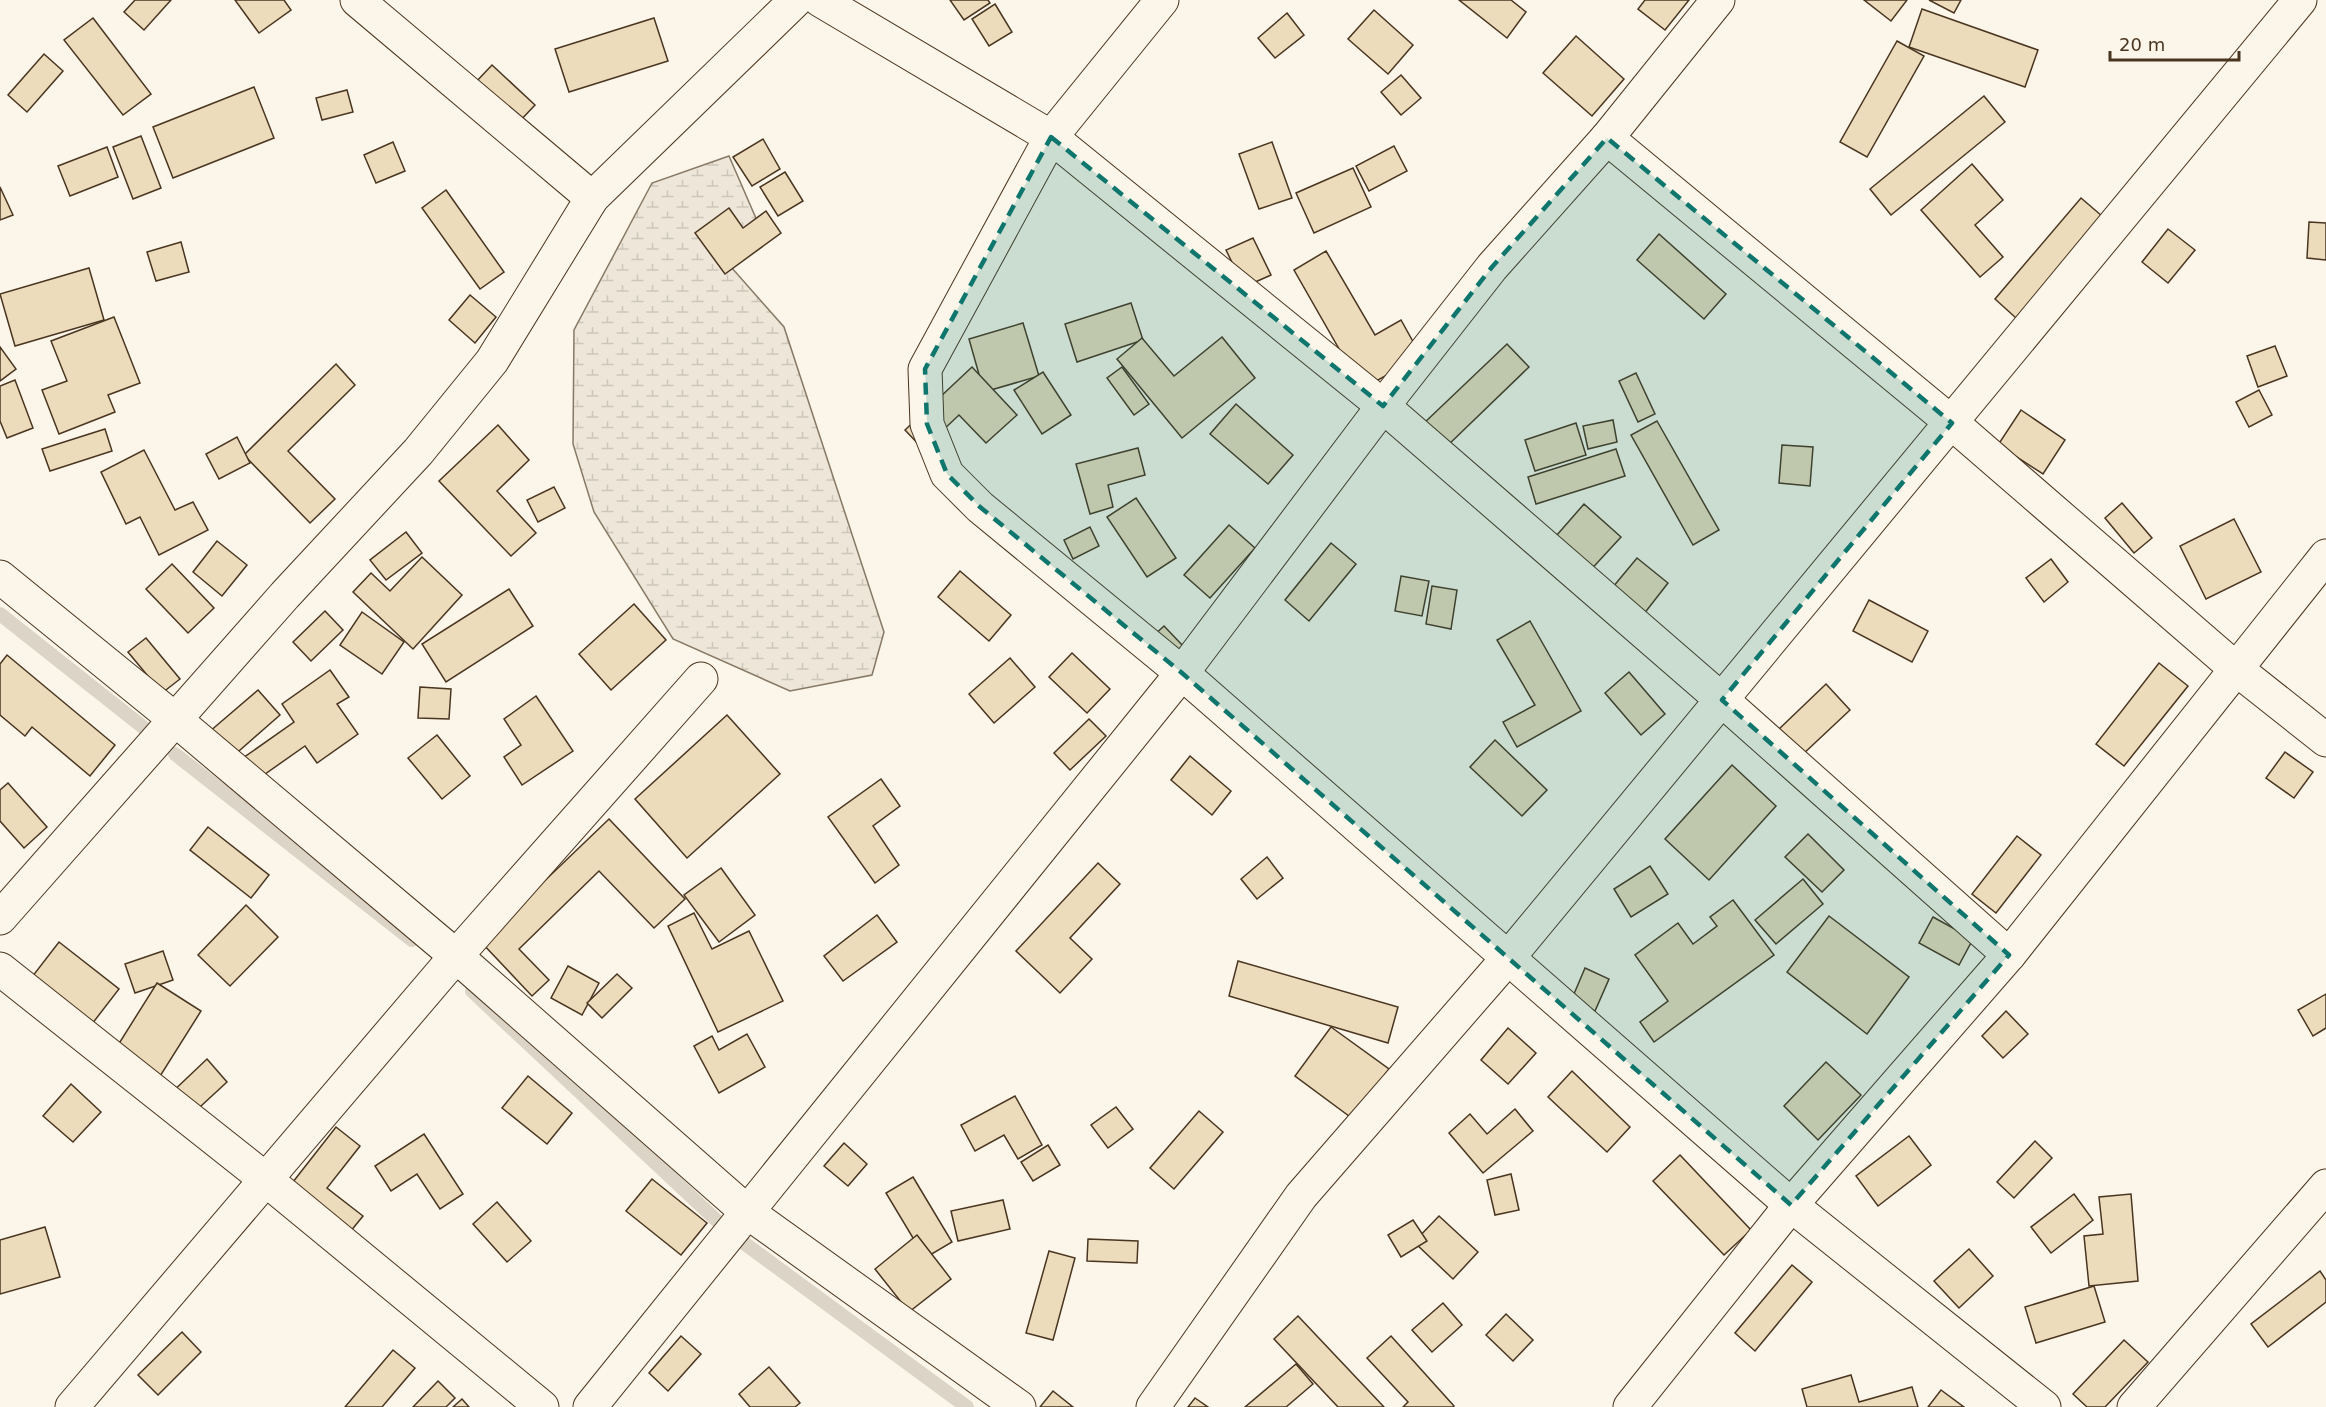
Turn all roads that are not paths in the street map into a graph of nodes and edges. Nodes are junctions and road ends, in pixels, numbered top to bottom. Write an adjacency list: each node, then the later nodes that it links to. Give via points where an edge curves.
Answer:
1 (357, 0): 9 (street)
2 (796, 0): 9 (street)
3 (820, 0): 7 (street)
4 (1162, 0): 7 (street)
5 (1718, 0): 8 (street)
6 (2300, 0): 11 (street)
7 (1051, 137): 10 (street); 15 (street, via 925,369 927,424 947,474 980,507)
8 (1607, 138): 10 (street, via 1492,267); 11 (street)
9 (592, 198): 18 (street, via 492,361 418,452 285,595)
10 (1383, 406): 15 (street); 17 (street)
11 (1952, 423): 14 (street); 17 (street)
12 (2326, 556): 14 (street)
13 (0, 577): 18 (street)
14 (2235, 668): 19 (street); 21 (street)
15 (1182, 673): 23 (street); 28 (street)
16 (701, 679): 22 (street)
17 (1722, 700): 21 (street); 23 (street)
18 (177, 721): 20 (street); 22 (street)
19 (2326, 741)
20 (0, 918)
21 (2009, 955): 27 (street)
22 (456, 956): 25 (street); 28 (street)
23 (1508, 958): 27 (street); 33 (street, via 1301,1196)
24 (0, 969): 25 (street)
25 (264, 1179): 29 (street); 30 (street)
26 (2326, 1186): 36 (street)
27 (1791, 1205): 34 (street); 35 (street)
28 (746, 1211): 31 (street); 32 (street)
29 (72, 1407)
30 (542, 1407)
31 (590, 1407)
32 (1019, 1407)
33 (1153, 1407)
34 (1630, 1407)
35 (2044, 1407)
36 (2134, 1407)

